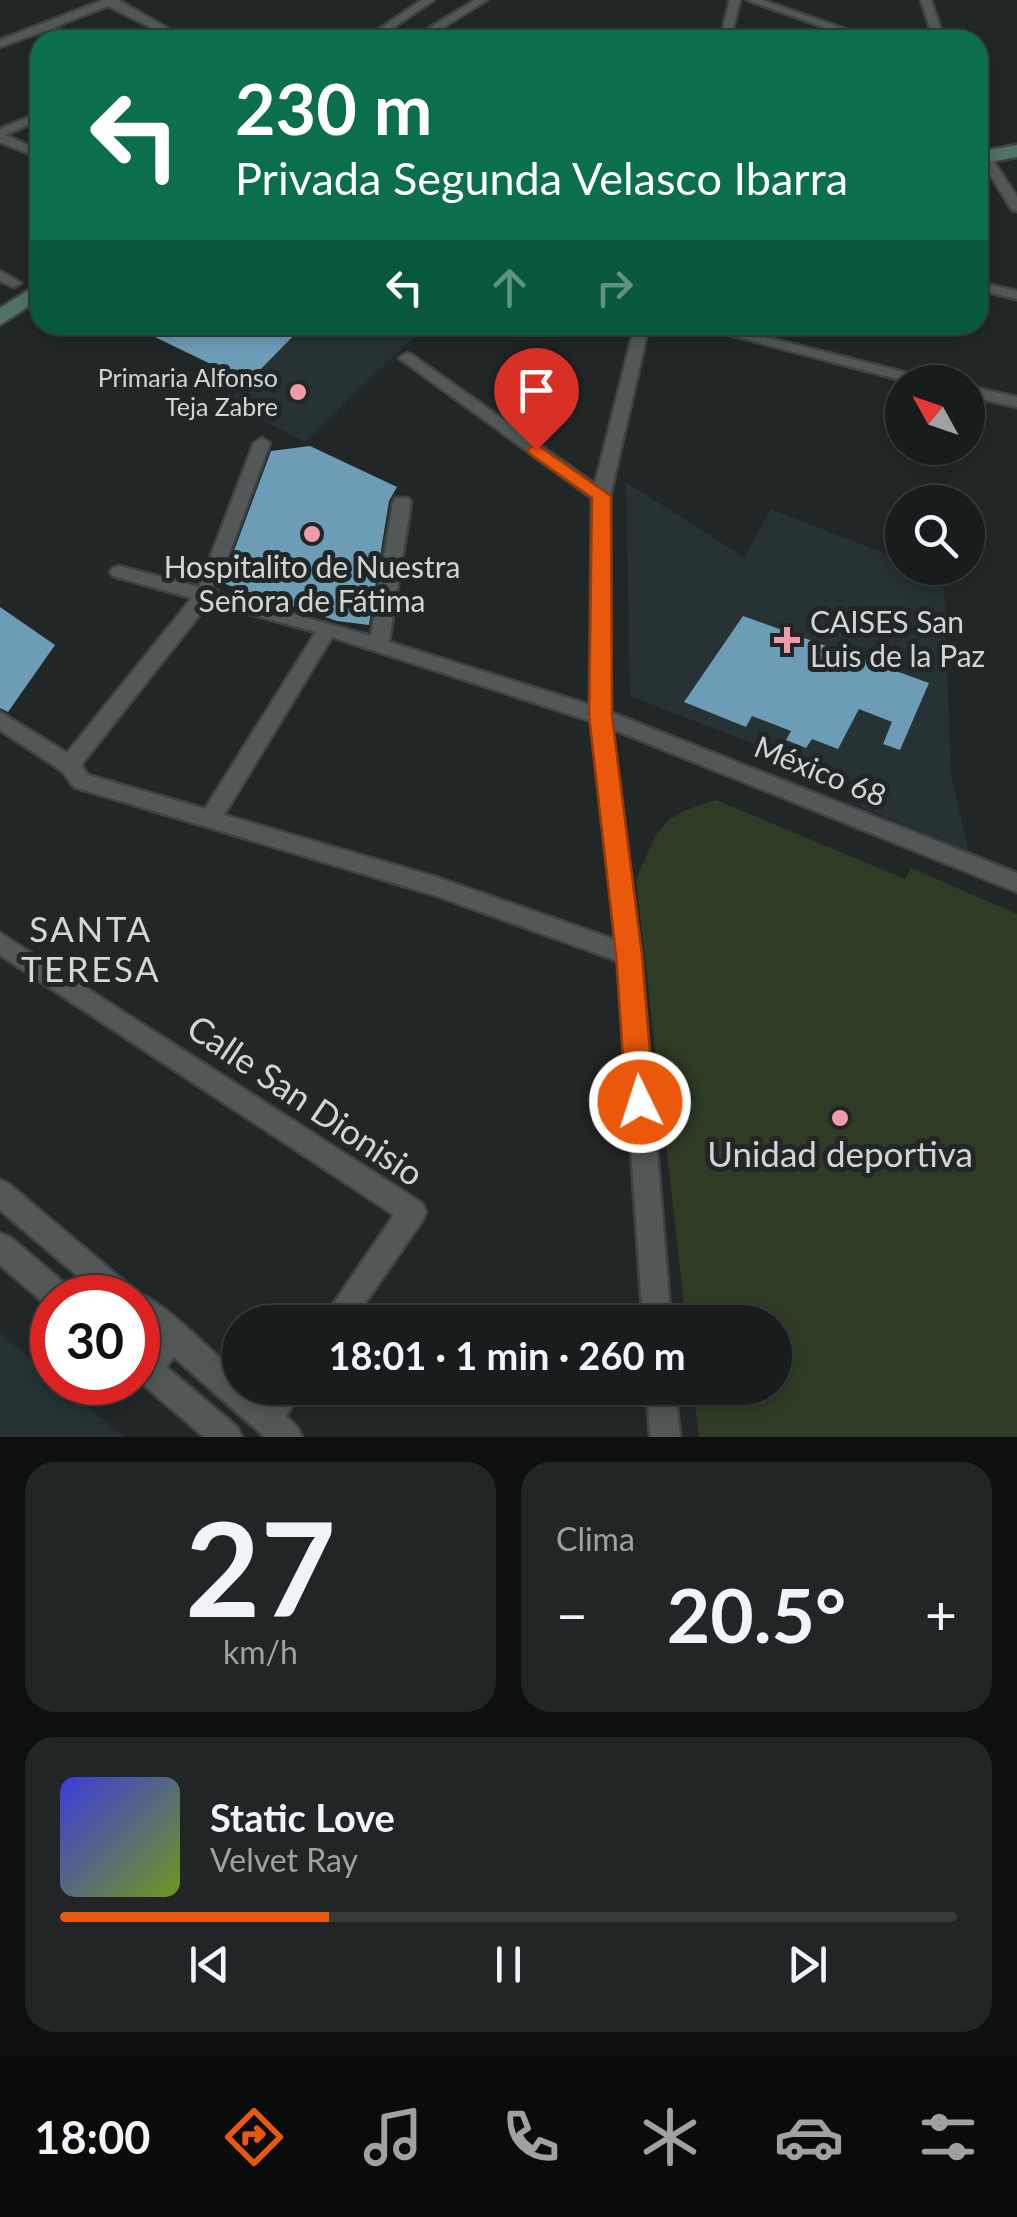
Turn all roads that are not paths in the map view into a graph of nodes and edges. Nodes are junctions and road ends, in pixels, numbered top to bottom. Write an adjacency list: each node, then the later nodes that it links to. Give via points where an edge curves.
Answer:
1 (429, 0): 11 (street)
2 (482, 0): 12 (street)
3 (735, 0): 13 (street)
4 (752, 0): 14 (street)
5 (111, 1): 7 (street); 10 (street)
6 (923, 2): 15 (street)
7 (46, 27): 8 (street); 9 (street)
8 (38, 30)
9 (53, 30)
10 (165, 30)
11 (383, 30)
12 (432, 30)
13 (728, 30)
14 (842, 30)
15 (935, 30)
16 (30, 33): 17 (street)
17 (0, 44)
18 (30, 121): 19 (street)
19 (0, 135): 20 (street)
20 (30, 149)
21 (1017, 151): 22 (main road)
22 (988, 153)
23 (988, 167): 24 (street)
24 (1017, 207)
25 (30, 270): 26 (main road)
26 (5, 284)
27 (988, 289): 29 (street)
28 (30, 296): 30 (main road)
29 (1017, 296)
30 (0, 318)
31 (640, 335): 38 (street)
32 (739, 335): 34 (street)
33 (406, 358): 38 (street)
34 (885, 372)
35 (985, 395): 36 (street)
36 (1017, 402)
37 (262, 443): 41 (street)
38 (602, 496): 44 (street)
39 (402, 502): 43 (street)
40 (120, 572): 41 (street, México 68)
41 (205, 594): 42 (street, México 68); 46 (street)
42 (328, 629): 43 (street, México 68); 47 (street)
43 (379, 646): 44 (street, México 68)
44 (600, 716): 48 (street, México 68); 50 (street)
45 (0, 720): 46 (street)
46 (69, 765): 47 (street, via 81,781)
47 (209, 821): 50 (street, via 436,886)
48 (1017, 883)
49 (0, 943): 55 (street, Calle San Dionisio, via 413,1212)
50 (629, 955): 56 (street)
51 (0, 1194): 54 (street)
52 (0, 1246): 53 (street)
53 (33, 1275)
54 (98, 1275)
55 (347, 1305)
56 (655, 1305)
57 (160, 1326): 58 (street)
58 (172, 1336): 59 (street); 63 (street)
59 (160, 1348)
60 (160, 1381): 64 (street)
61 (284, 1405): 63 (street)
62 (663, 1405): 65 (street)
63 (276, 1429)
64 (227, 1437)
65 (665, 1437)

